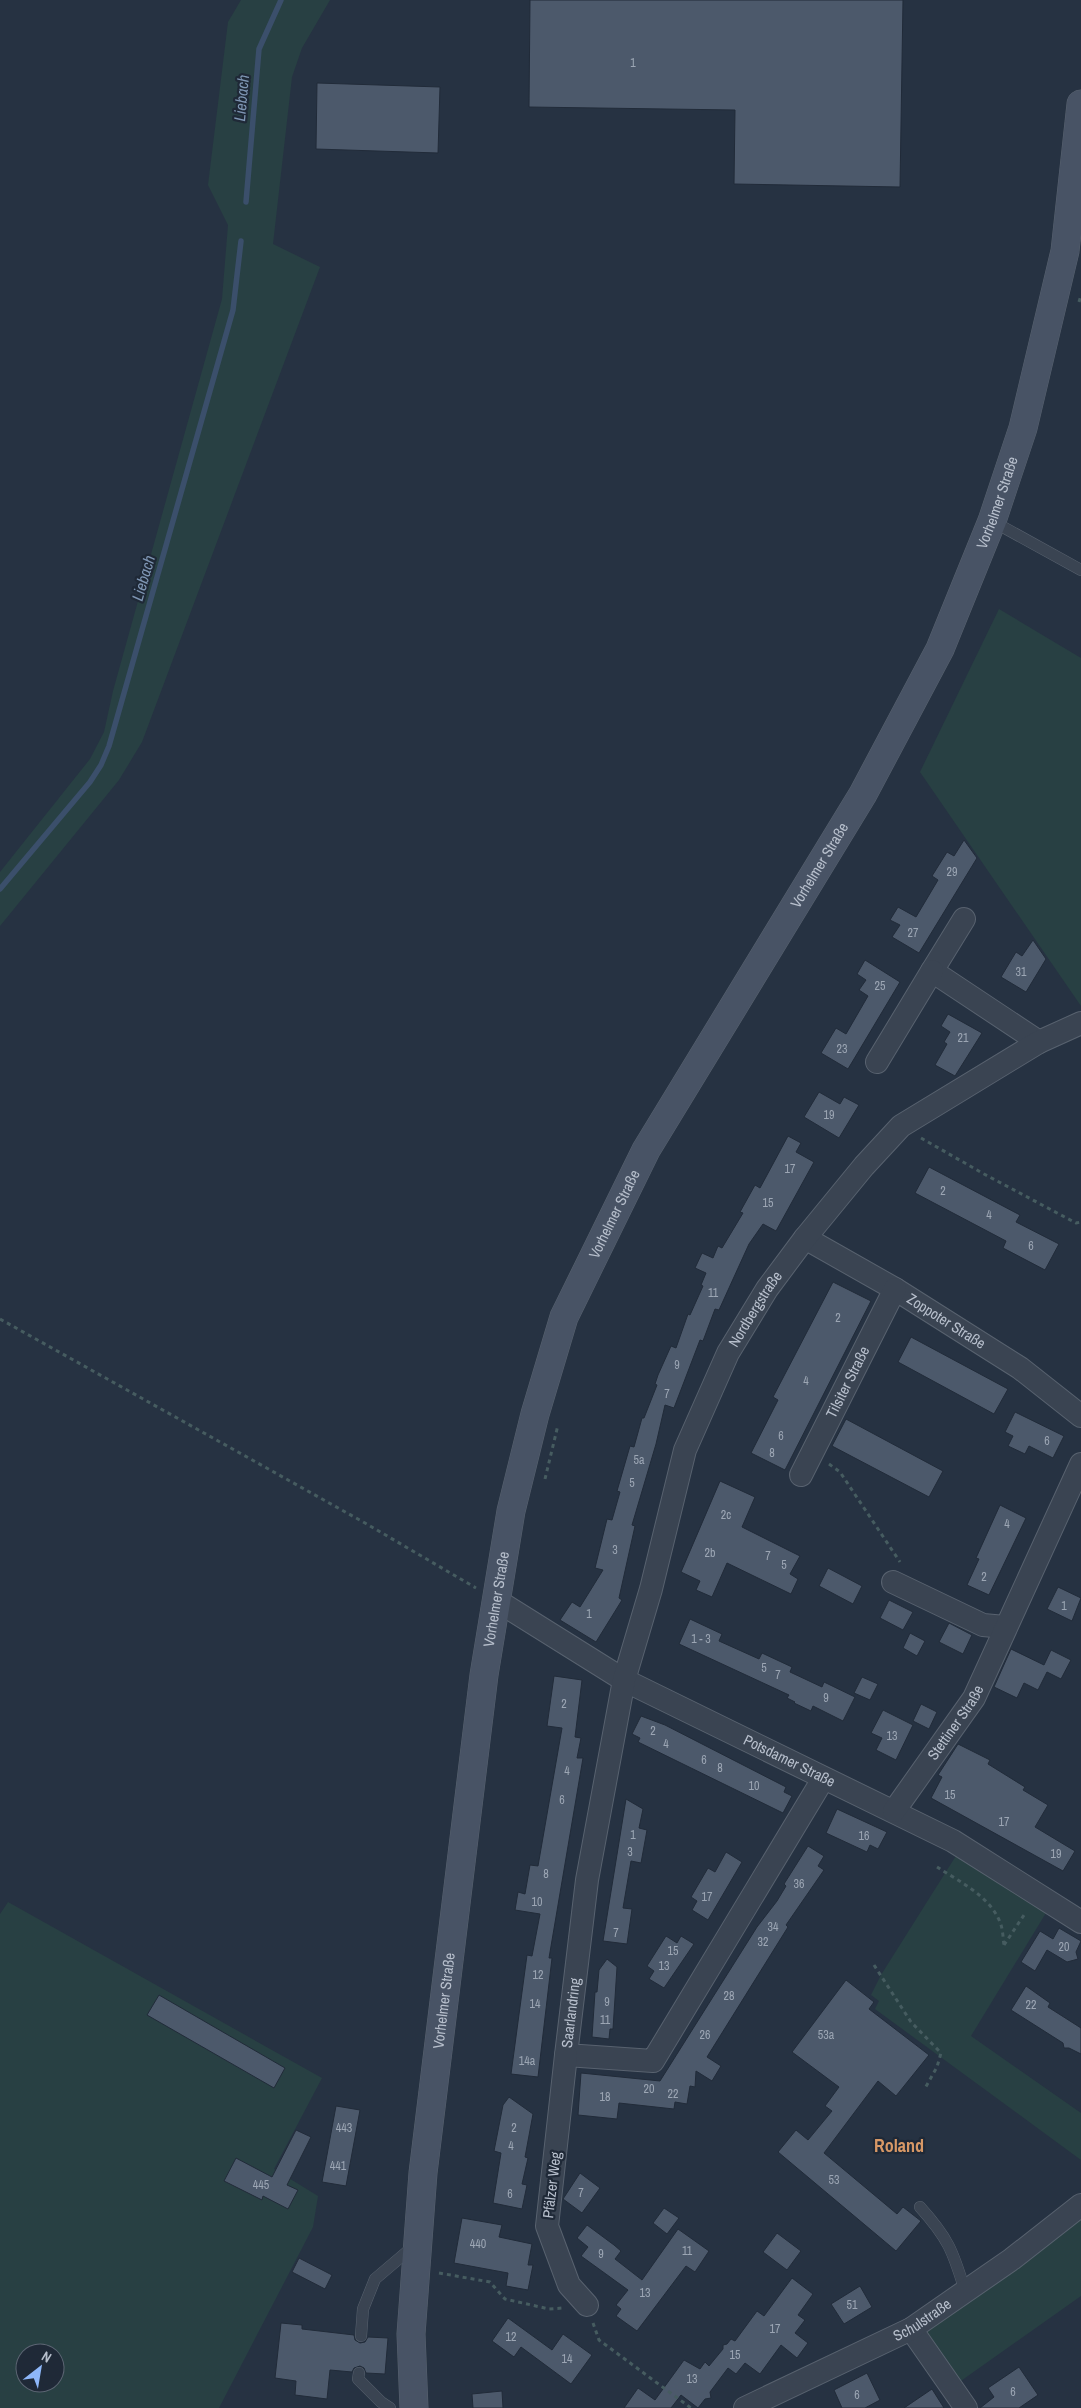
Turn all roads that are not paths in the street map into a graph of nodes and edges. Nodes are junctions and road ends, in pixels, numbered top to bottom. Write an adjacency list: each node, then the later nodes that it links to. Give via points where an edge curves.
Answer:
1 (1081, 104): 2 (main road, Vorhelmer Straße, via 1065,251 1023,428)
2 (992, 521): 3 (lane); 15 (main road, Vorhelmer Straße, via 940,649 867,786 646,1150 564,1317 534,1414 513,1501)
3 (1081, 570)
4 (964, 920): 5 (street)
5 (932, 970): 7 (street); 8 (street)
6 (1081, 1024): 7 (street, Nordbergstraße)
7 (1039, 1042): 9 (street, Nordbergstraße, via 901,1126)
8 (877, 1062)
9 (805, 1238): 10 (street, Zoppoter Straße); 17 (street, Nordbergstraße, via 767,1289 728,1353 685,1450 651,1589)
10 (895, 1289): 11 (street, Zoppoter Straße, via 1020,1368); 13 (street, Tilsiter Straße)
11 (1081, 1416)
12 (1081, 1464): 16 (street, Stettiner Straße)
13 (801, 1475)
14 (897, 1572): 16 (street, via 984,1625)
15 (496, 1600): 17 (street, Potsdamer Straße); 24 (main road, Vorhelmer Straße, via 484,1675)
16 (1005, 1627): 19 (street, Stettiner Straße, via 974,1698)
17 (624, 1680): 18 (street, Potsdamer Straße); 21 (street, Saarlandring, via 587,1880)
18 (823, 1779): 19 (street, Potsdamer Straße); 21 (street, Saarlandring, via 653,2060)
19 (894, 1811): 20 (street, Potsdamer Straße, via 953,1841)
20 (1081, 1922)
21 (566, 2055): 26 (street, Pfälzer Weg, via 547,2226 569,2285)
22 (1081, 2205): 25 (street, Schulstraße)
23 (920, 2207): 25 (lane, via 941,2230 954,2252)
24 (415, 2257): 28 (lane, via 375,2279 363,2309); 31 (main road, Vorhelmer Straße, via 411,2334)
25 (965, 2291): 27 (street, Schulstraße)
26 (587, 2305)
27 (910, 2329): 32 (street, Schulstraße); 33 (street)
28 (361, 2336)
29 (359, 2373): 30 (lane, via 358,2379)
30 (390, 2408)
31 (414, 2408)
32 (745, 2408)
33 (966, 2408)

